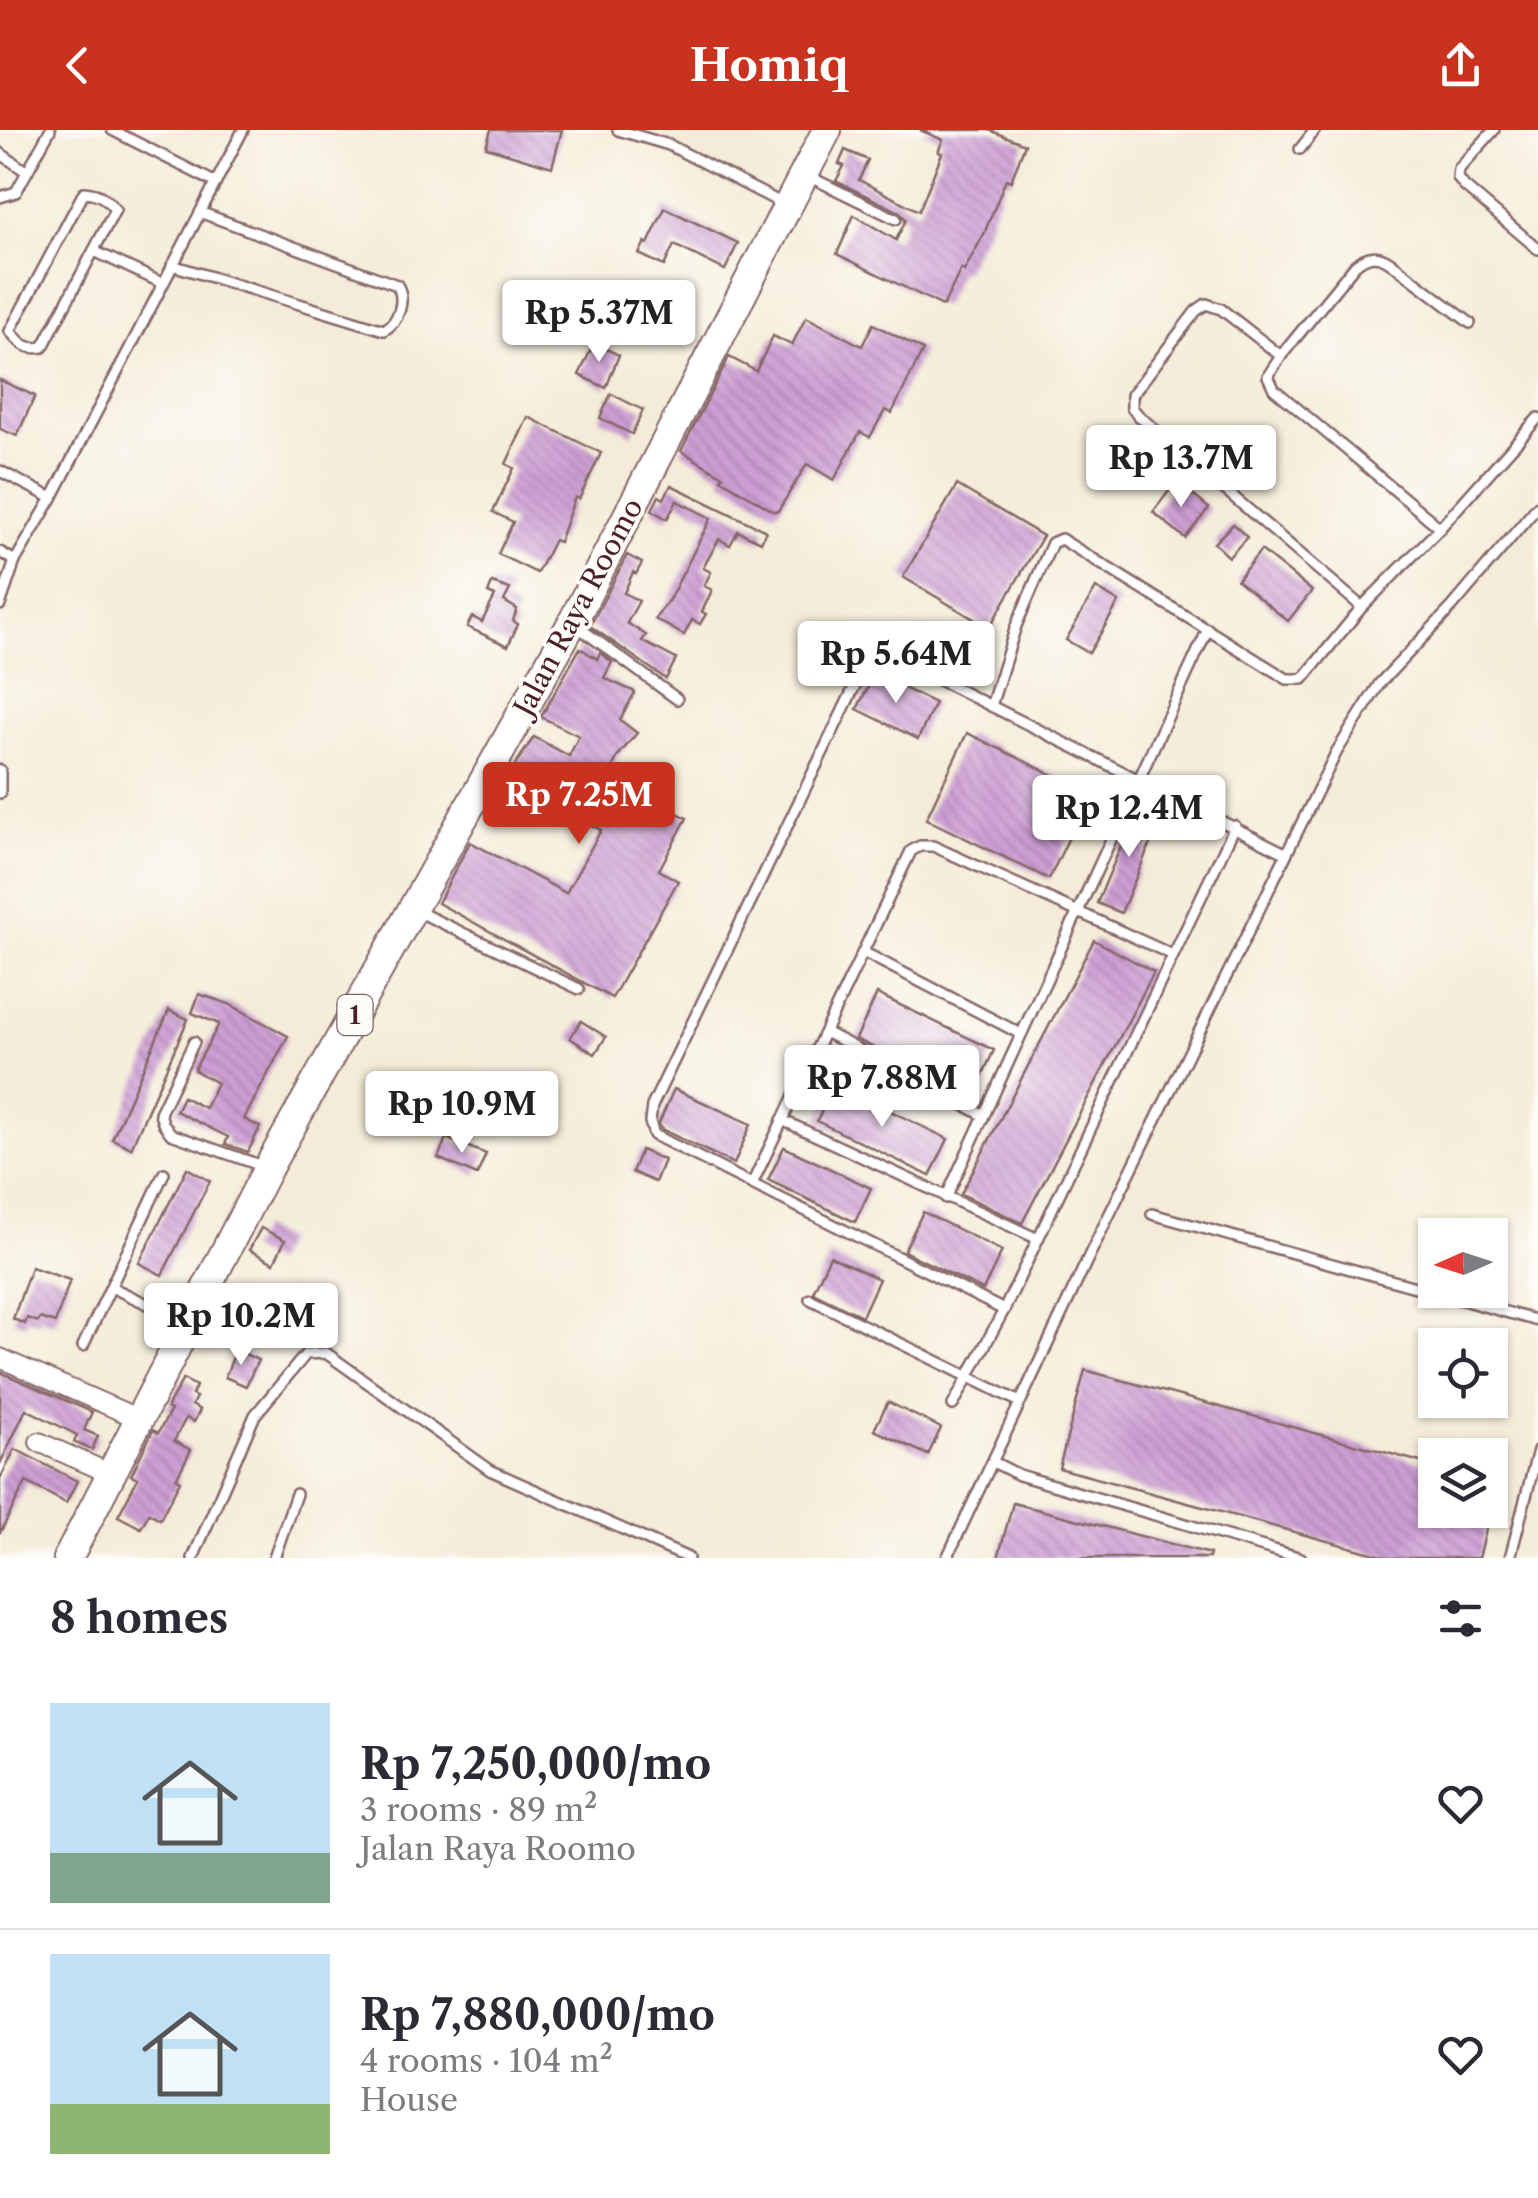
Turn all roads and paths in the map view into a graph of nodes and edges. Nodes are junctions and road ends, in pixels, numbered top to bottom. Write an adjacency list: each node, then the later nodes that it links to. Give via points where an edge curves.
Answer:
1 (50, 130): 10 (lane)
2 (112, 130): 12 (lane)
3 (243, 130): 12 (lane)
4 (618, 130): 14 (lane, via 670,146)
5 (828, 130): 11 (highway, Jalan Raya Roomo / 1)
6 (1315, 130): 8 (lane)
7 (1494, 130): 17 (lane, via 1458,168 1458,178)
8 (1300, 149)
9 (0, 153): 10 (lane)
10 (27, 172): 13 (lane, via 16,192)
11 (803, 174): 14 (highway, Jalan Raya Roomo / 1); 16 (lane)
12 (216, 183): 15 (lane)
13 (0, 197)
14 (787, 206): 32 (highway, Jalan Raya Roomo / 1)
15 (202, 213): 19 (lane); 19 (lane, via 397,285 402,298 395,322 384,330)
16 (896, 219)
17 (1538, 249)
18 (94, 251): 18 (lane, via 115,210 106,198 84,192 10,331 22,345 43,348); 20 (lane)
19 (172, 265): 20 (lane)
20 (162, 283): 25 (lane)
21 (1470, 323): 22 (lane, via 1383,257 1370,256 1355,265)
22 (1281, 356): 27 (lane, via 1268,376 1274,389); 31 (lane, via 1206,304 1132,394 1132,408)
23 (1538, 418): 27 (lane)
24 (0, 472): 25 (lane)
25 (52, 498): 29 (lane)
26 (1538, 506): 40 (lane, via 1380,683)
27 (1440, 528): 31 (lane)
28 (0, 552): 29 (lane)
29 (15, 561): 30 (lane)
30 (0, 604)
31 (1362, 607): 33 (lane, via 1303,679)
32 (572, 623): 34 (lane); 41 (highway, Jalan Raya Roomo / 1)
33 (1208, 629): 35 (lane, via 1065,540 1055,541 1016,626); 37 (lane)
34 (677, 699)
35 (991, 706): 37 (lane); 53 (lane, via 889,655 874,654 862,671 652,1106 654,1135)
36 (0, 770): 38 (lane)
37 (1138, 779): 39 (lane); 42 (lane)
38 (0, 792)
39 (1235, 826): 40 (lane); 44 (lane)
40 (1285, 854): 65 (lane)
41 (414, 910): 45 (lane); 51 (highway, Jalan Raya Roomo / 1)
42 (1078, 910): 43 (lane, via 920,846 911,852); 44 (lane); 47 (lane)
43 (863, 952): 46 (lane); 47 (lane)
44 (1173, 955): 56 (lane)
45 (579, 990)
46 (824, 1032): 49 (lane); 50 (lane)
47 (1021, 1034): 49 (lane)
48 (194, 1042): 51 (lane, via 160,1112 163,1123 171,1134)
49 (983, 1115): 54 (lane)
50 (782, 1120): 53 (lane); 54 (lane)
51 (268, 1168): 61 (highway, Jalan Raya Roomo / 1)
52 (164, 1173): 57 (lane)
53 (752, 1184): 59 (lane)
54 (946, 1198): 56 (lane)
55 (1152, 1214): 60 (lane)
56 (1038, 1239): 59 (lane)
57 (113, 1288): 61 (lane); 62 (lane)
58 (810, 1300): 64 (lane)
59 (1004, 1310): 64 (lane)
60 (1538, 1321)
61 (188, 1324): 67 (highway, Jalan Raya Roomo / 1)
62 (84, 1346)
63 (0, 1358): 67 (street)
64 (968, 1378): 65 (lane); 66 (lane)
65 (1020, 1402): 70 (lane)
66 (953, 1405)
67 (139, 1419): 71 (highway, Jalan Raya Roomo / 1)
68 (40, 1442): 71 (street)
69 (1538, 1450): 79 (lane)
70 (993, 1462): 77 (lane); 78 (lane)
71 (110, 1474): 73 (highway, Jalan Raya Roomo / 1)
72 (296, 1494): 75 (lane)
73 (68, 1558)
74 (193, 1558): 76 (lane, via 255,1415 306,1354 326,1353 490,1470)
75 (274, 1558)
76 (688, 1558)
77 (948, 1558)
78 (1301, 1558)
79 (1510, 1558)

